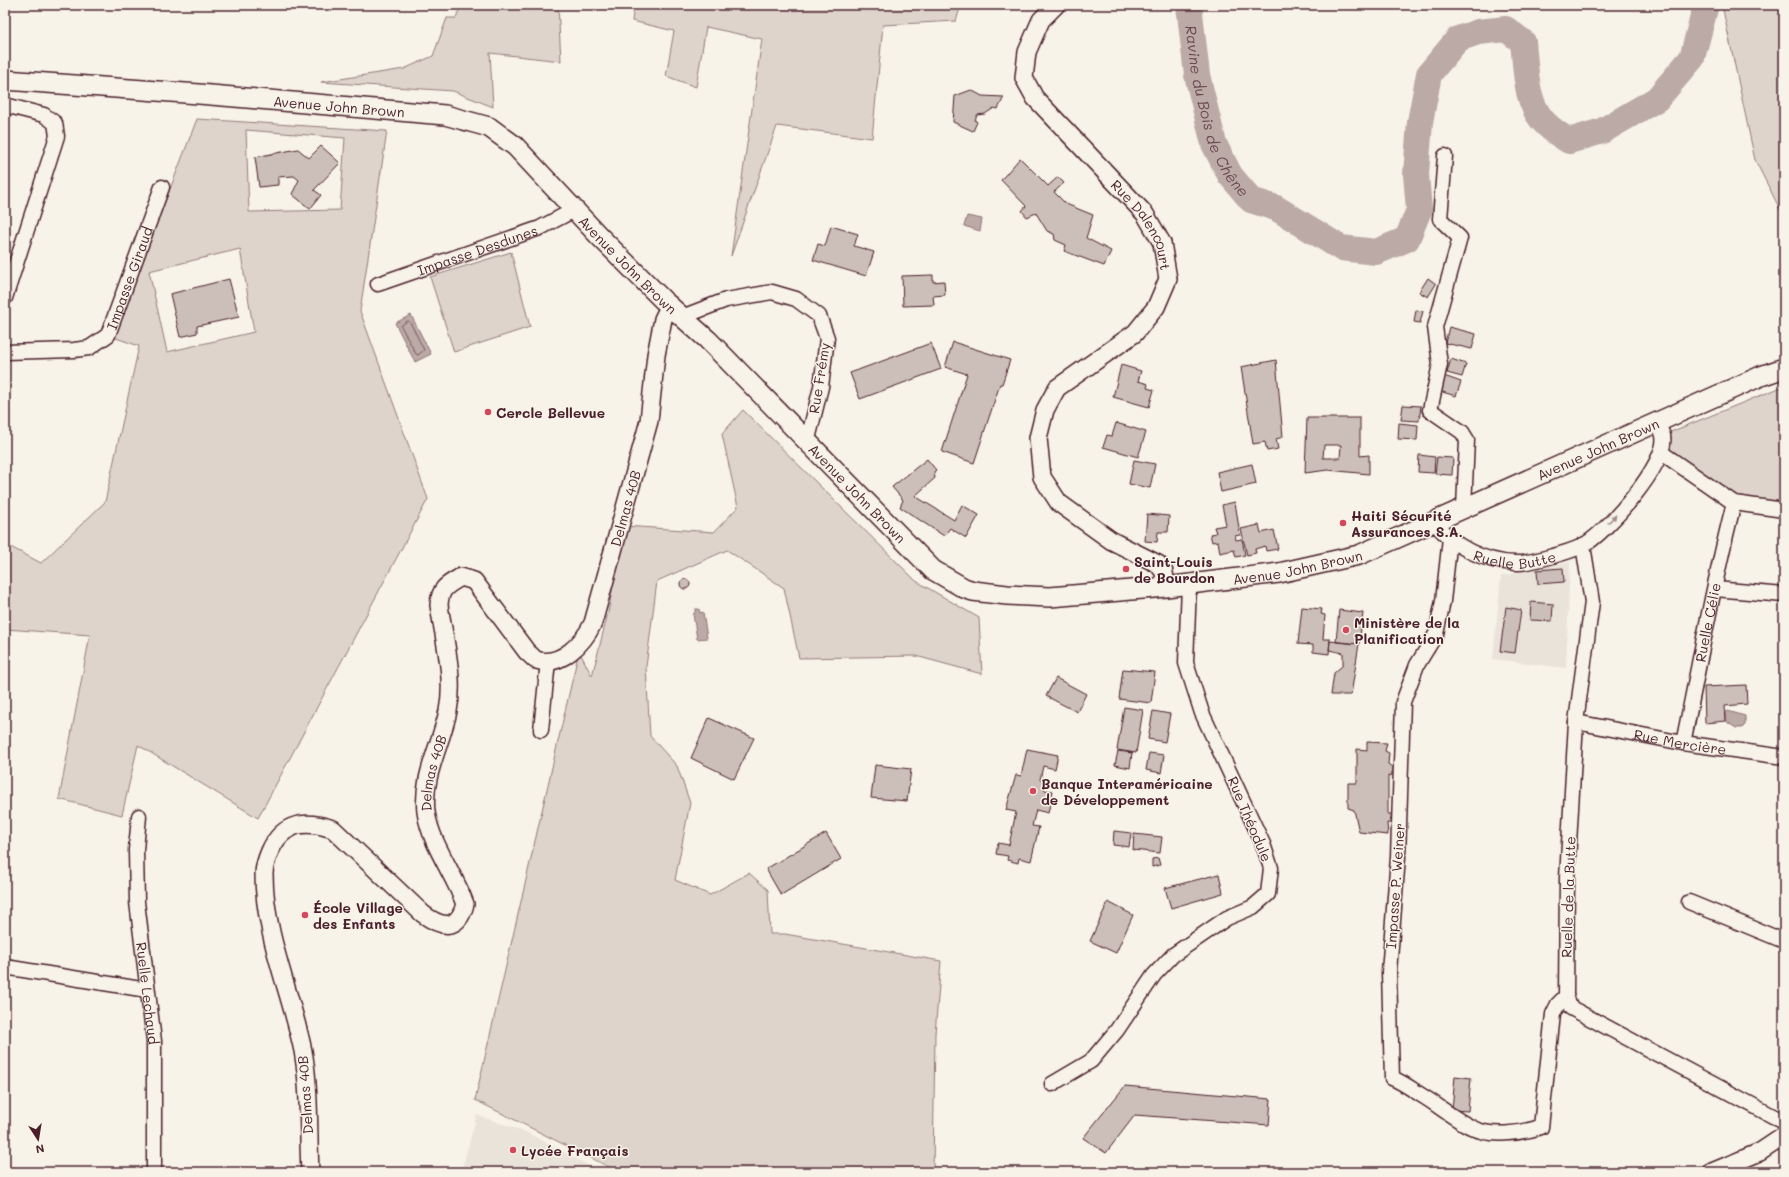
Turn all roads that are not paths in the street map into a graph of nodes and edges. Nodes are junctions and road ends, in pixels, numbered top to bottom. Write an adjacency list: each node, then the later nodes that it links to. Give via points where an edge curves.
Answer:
1 (1056, 5): 22 (street, Rue Dalencourt, via 1041,20 1027,52 1024,78 1035,98 1144,214 1162,243 1168,278 1156,307 1135,333 1057,388 1045,410 1038,438 1042,477 1059,503 1112,541 1158,564 1164,572)
2 (5, 80): 6 (main road, Avenue John Brown, via 445,115 489,127 515,146)
3 (5, 105): 8 (street, via 44,115 55,123 57,136)
4 (1445, 156): 16 (street, via 1440,219 1460,238 1435,327 1440,364 1430,410 1462,432 1467,440)
5 (162, 187): 10 (street, Impasse Giraud, via 108,335 88,348)
6 (574, 210): 7 (street, Impasse Desdunes, via 540,228); 9 (main road, Avenue John Brown)
7 (378, 284)
8 (5, 298)
9 (676, 311): 13 (main road, Avenue John Brown, via 708,340); 13 (street, Rue Frémy, via 772,292 796,299 819,316 827,338 821,387); 25 (street, Delmas 40B, via 663,319 656,355 649,421 593,623 586,636 572,651 563,657)
10 (5, 352)
11 (1784, 368): 12 (main road, Avenue John Brown)
12 (1656, 423): 14 (street, via 1663,436); 16 (main road, Avenue John Brown)
13 (807, 443): 22 (main road, Avenue John Brown, via 933,570 964,588 983,593 1050,597)
14 (1662, 453): 15 (street); 20 (street, Ruelle Butte, one-way to 14, via 1625,506 1651,474)
15 (1734, 503): 17 (street); 23 (street, Ruelle Célie, via 1719,558)
16 (1464, 508): 18 (main road, Avenue John Brown)
17 (1784, 510)
18 (1434, 521): 19 (street, Ruelle Butte); 21 (main road, Avenue John Brown, via 1359,555 1279,573)
19 (1450, 538): 20 (street, Ruelle Butte, via 1467,551 1516,563 1554,555); 35 (street, Impasse P. Weiner, via 1443,601 1436,634 1417,665 1403,702 1398,857 1388,972 1392,1078 1415,1090 1471,1128 1484,1132 1501,1132 1526,1131 1541,1127 1553,1014)
20 (1583, 545): 26 (street, Ruelle de la Butte, via 1592,602)
21 (1189, 585): 22 (main road, Avenue John Brown); 36 (street, Rue Théodule, via 1186,663 1202,713 1263,844 1271,868 1268,894 1253,907 1227,918 1173,955 1154,975 1117,1030 1091,1061)
22 (1166, 588)
23 (1715, 589): 24 (street); 28 (street, Ruelle Célie)
24 (1784, 595)
25 (548, 661): 27 (street); 40 (street, Delmas 40B, via 536,660 527,652 474,581 461,577 446,585 440,595 439,605 450,676 450,697 448,712 427,781 426,811 430,831 465,904 462,915 454,923 444,925 433,922 333,828 298,824 286,829 275,839 267,857 264,873 267,905 272,939 305,1065)
26 (1576, 722): 28 (street, Rue Mercière); 35 (street, Ruelle de la Butte, via 1567,878)
27 (541, 730)
28 (1683, 743): 29 (street, Rue Mercière)
29 (1784, 757)
30 (139, 816): 34 (street, Ruelle Lechaud, via 136,850 137,902)
31 (1690, 902): 32 (street)
32 (1784, 941)
33 (5, 967): 34 (street)
34 (147, 990): 39 (street, Ruelle Lechaud, via 154,1040)
35 (1566, 996): 37 (street, via 1571,1008)
36 (1052, 1084)
37 (1784, 1122)
38 (1784, 1136): 41 (street, via 1760,1152)
39 (154, 1172)
40 (310, 1172)
41 (1712, 1172)

